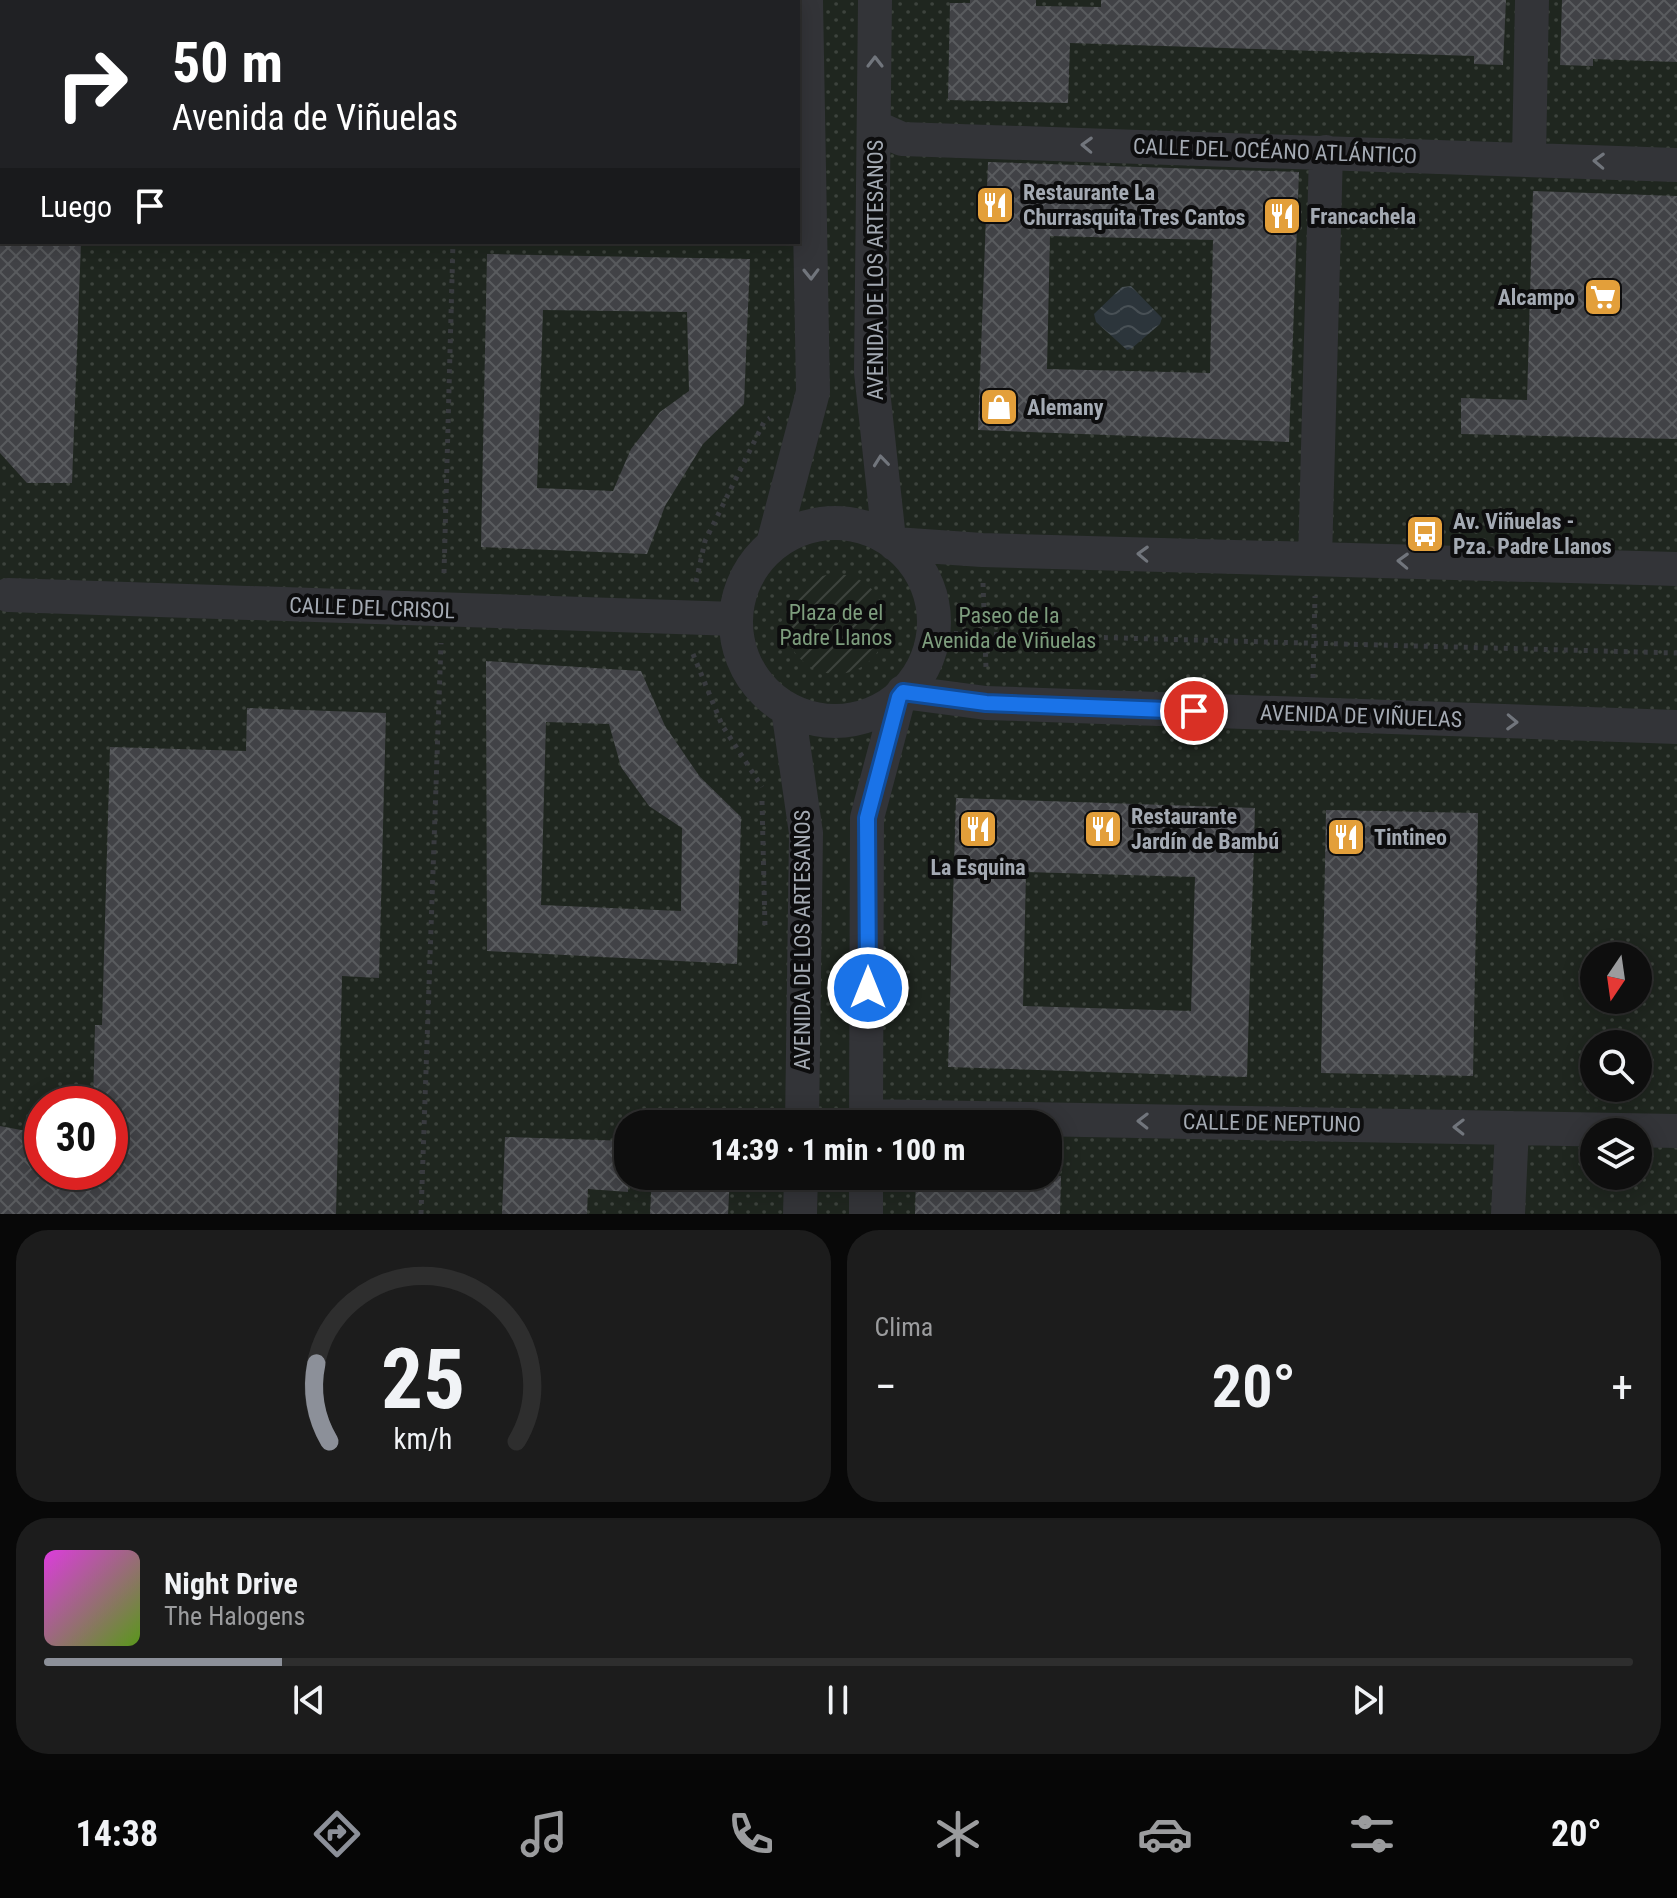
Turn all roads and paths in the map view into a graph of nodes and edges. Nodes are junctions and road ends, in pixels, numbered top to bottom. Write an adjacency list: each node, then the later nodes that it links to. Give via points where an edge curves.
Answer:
1 (806, 0): 10 (street, one-way to 10, via 813,392)
2 (875, 0): 4 (street, AVENIDA DE LOS ARTESANOS, one-way to 2)
3 (1532, 0): 6 (street)
4 (875, 127): 5 (street, CALLE DEL OCÉANO ATLÁNTICO, one-way to 4, via 902,139); 9 (street, AVENIDA DE LOS ARTESANOS, one-way to 4, via 871,372)
5 (1326, 152): 6 (street, CALLE DEL OCÉANO ATLÁNTICO); 12 (street)
6 (1529, 158): 7 (street, CALLE DEL OCÉANO ATLÁNTICO, one-way to 6)
7 (1677, 165)
8 (453, 244): 15 (path)
9 (892, 541): 10 (street, via 843,523 806,528); 11 (street); 17 (street, via 925,579)
10 (773, 544): 16 (street, via 740,590)
11 (982, 550): 12 (street, one-way to 11); 18 (path)
12 (1315, 559): 13 (street, one-way to 12); 19 (path)
13 (1677, 569)
14 (3, 595): 15 (street, CALLE DEL CRISOL)
15 (443, 610): 16 (street, CALLE DEL CRISOL); 33 (path)
16 (736, 619): 23 (street, via 749,671)
17 (934, 633): 18 (path); 21 (street, via 923,668)
18 (985, 635): 19 (path); 22 (path)
19 (1314, 643): 20 (path); 24 (path)
20 (1677, 653)
21 (901, 694): 22 (street, AVENIDA DE VIÑUELAS); 23 (street, via 857,718 834,721); 27 (street, via 867,818)
22 (986, 703): 24 (street, AVENIDA DE VIÑUELAS)
23 (788, 709): 26 (street, AVENIDA DE LOS ARTESANOS, via 806,833)
24 (1312, 715): 25 (street, AVENIDA DE VIÑUELAS, one-way to 25)
25 (1677, 727)
26 (802, 1110)
27 (866, 1110)
28 (1062, 1122): 29 (street, CALLE DE NEPTUNO, one-way to 28)
29 (1512, 1128): 30 (street, CALLE DE NEPTUNO); 36 (street)
30 (1677, 1131)
31 (801, 1190): 34 (street)
32 (866, 1190): 35 (street)
33 (421, 1214)
34 (800, 1214)
35 (866, 1214)
36 (1508, 1214)

